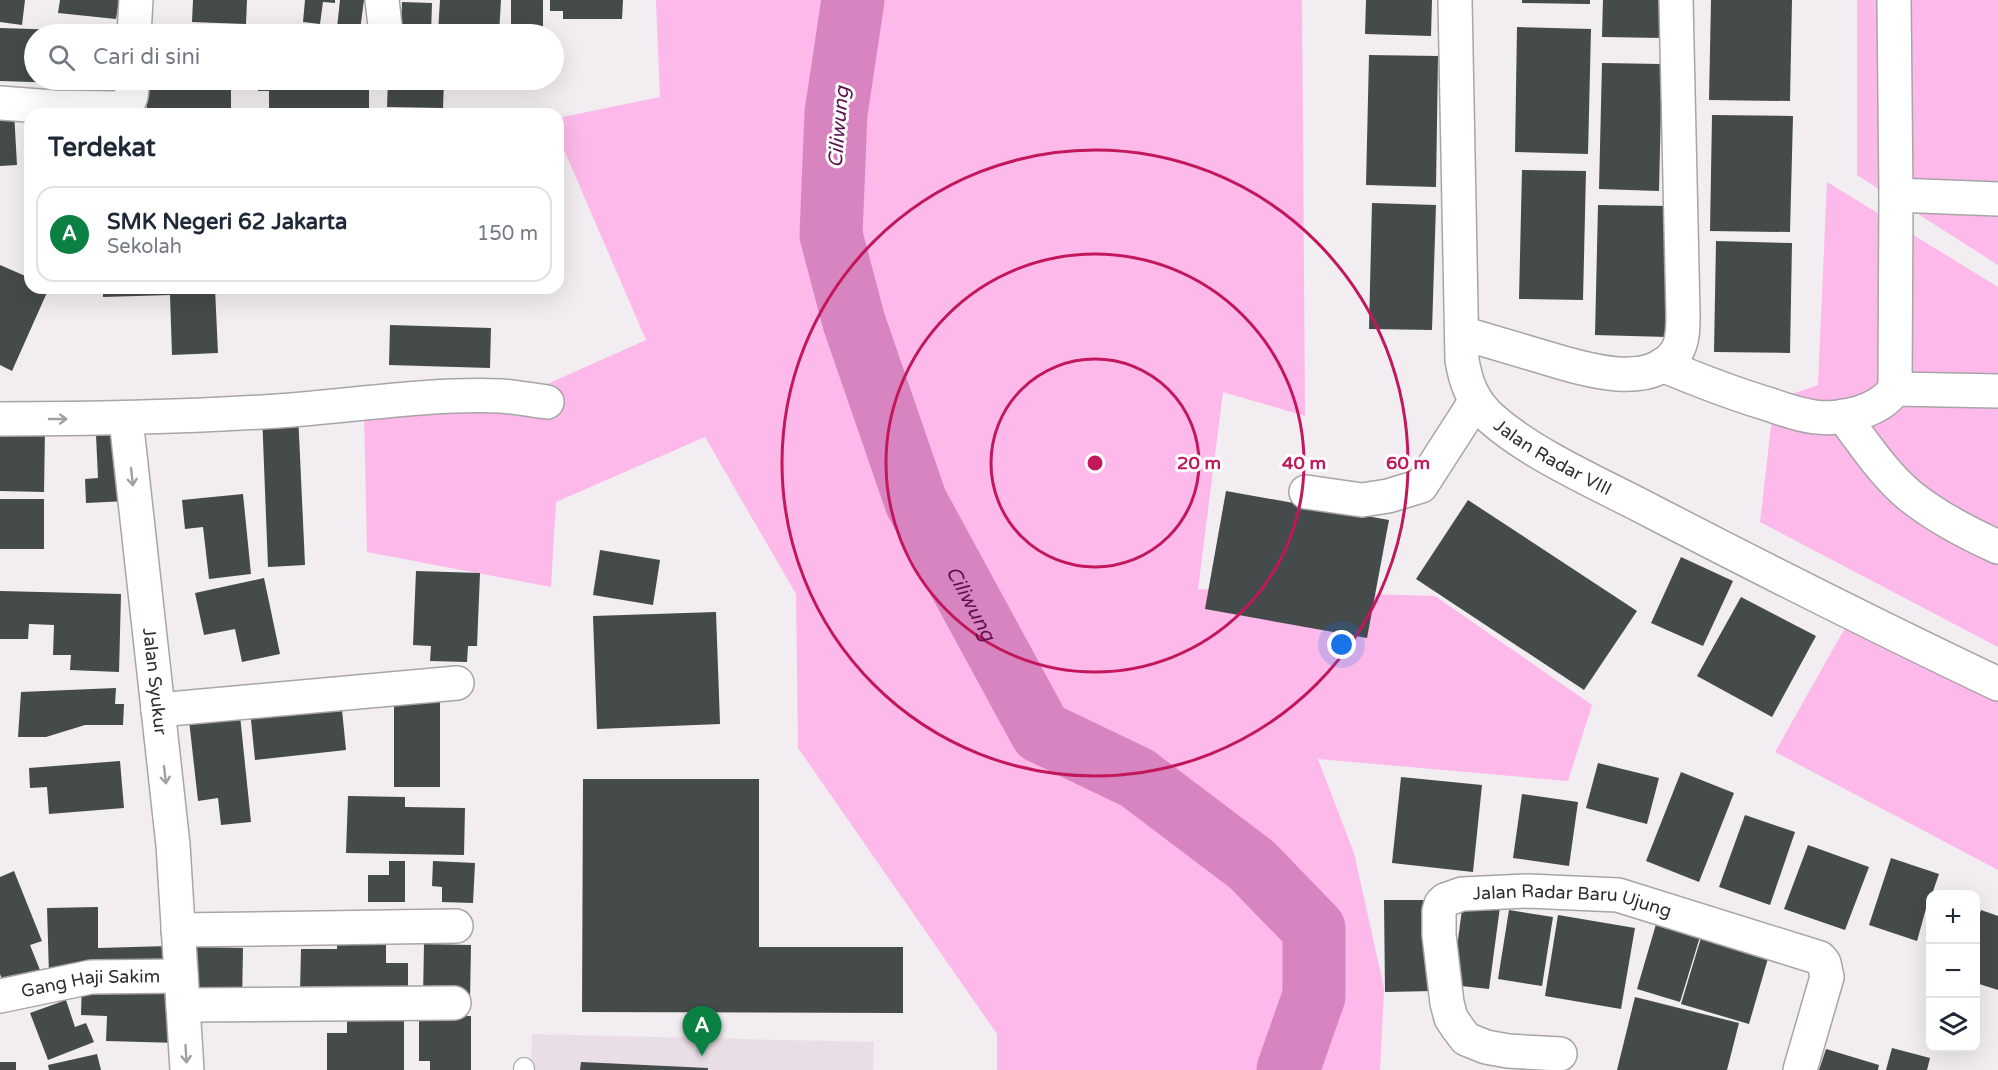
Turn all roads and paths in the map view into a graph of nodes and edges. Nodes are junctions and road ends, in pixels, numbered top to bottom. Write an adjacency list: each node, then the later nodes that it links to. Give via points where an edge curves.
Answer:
1 (136, 0): 6 (street)
2 (382, 0): 7 (street)
3 (1455, 0): 14 (street, Jalan Radar VIII)
4 (1676, 0): 15 (street, via 1683,315 1677,352)
5 (1894, 0): 12 (street)
6 (135, 24)
7 (385, 24)
8 (131, 90): 11 (street, via 128,105)
9 (0, 103): 10 (street)
10 (122, 108)
11 (122, 108)
12 (1896, 195): 13 (street); 16 (street)
13 (1998, 199)
14 (1462, 333): 15 (street, via 1598,372 1624,375); 19 (street, Jalan Radar VIII, via 1464,375)
15 (1662, 365): 20 (street, via 1717,388 1794,412 1815,417)
16 (1895, 389): 17 (street); 20 (street, via 1888,399 1875,406)
17 (1998, 391)
18 (547, 402): 22 (street, via 502,396 392,399 277,411)
19 (1475, 402): 23 (street, via 1421,486 1362,500); 26 (street, Jalan Radar VIII, via 1510,434 1579,473)
20 (1843, 416): 24 (street, via 1909,494 1947,521)
21 (0, 419): 22 (street, one-way to 22)
22 (126, 419): 27 (street, Jalan Syukur, one-way to 27)
23 (1306, 492)
24 (1998, 547)
25 (457, 682): 27 (street)
26 (1998, 684)
27 (158, 710): 29 (street, Jalan Syukur, one-way to 29)
28 (456, 926): 29 (street)
29 (178, 930): 30 (street, Jalan Syukur)
30 (182, 991): 31 (street, Gang Haji Sakim, via 91,976); 32 (street, Gang Haji Sakim); 34 (street, Jalan Syukur, one-way to 34)
31 (0, 996)
32 (454, 1002)
33 (1560, 1054): 35 (street, Jalan Radar Baru Ujung, via 1486,1047 1466,1039 1457,1027 1446,1002 1439,935 1439,911 1445,900 1486,892 1618,895 1820,958 1827,976)
34 (187, 1070)
35 (1800, 1070)

